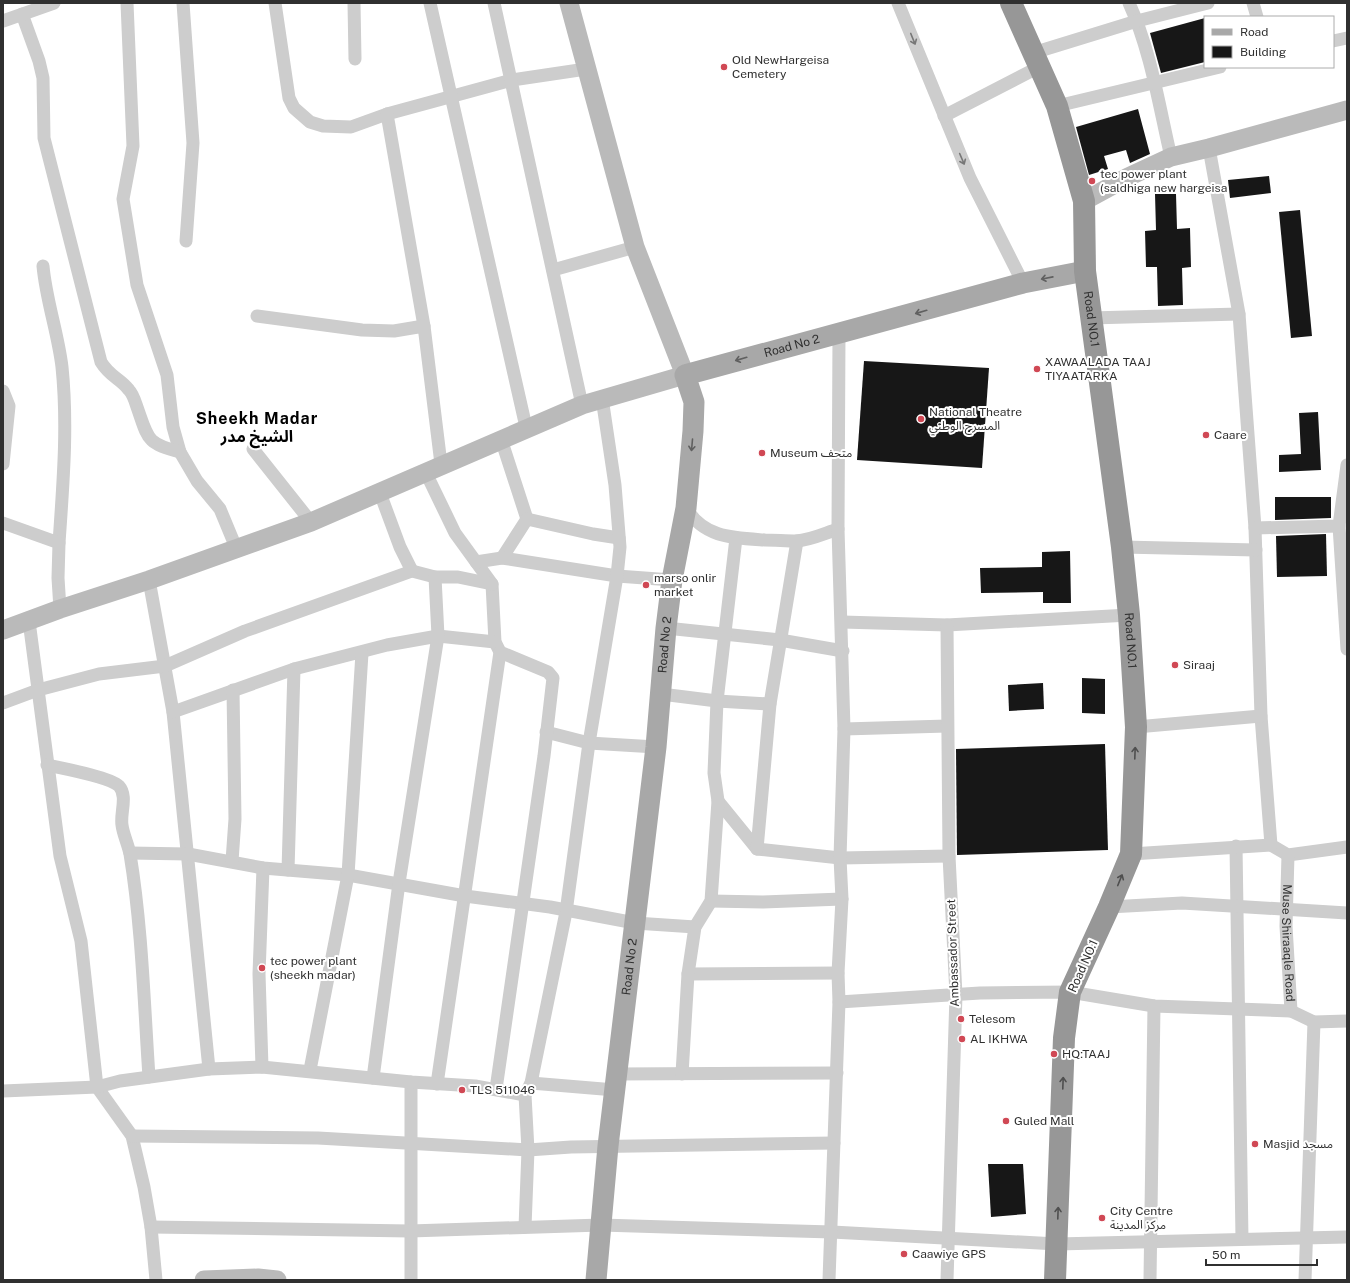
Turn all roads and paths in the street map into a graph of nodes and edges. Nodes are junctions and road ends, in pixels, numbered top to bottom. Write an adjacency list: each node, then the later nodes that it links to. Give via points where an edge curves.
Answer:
1 (54, 3): 14 (street)
2 (127, 3): 52 (street, via 133,146 124,186 125,215 137,285 167,375 173,427)
3 (183, 3): 34 (street, via 193,143)
4 (275, 3): 29 (street, via 289,98 294,108 310,122 338,128 351,127)
5 (354, 3): 20 (street)
6 (430, 3): 26 (street)
7 (494, 3): 24 (street)
8 (569, 3): 22 (street)
9 (898, 3): 30 (street, one-way to 30)
10 (1011, 3): 21 (highway, Road NO.1)
11 (1130, 3): 17 (street)
12 (1208, 3): 17 (street)
13 (1253, 3): 15 (street)
14 (22, 14): 16 (street); 52 (street, via 43,78 44,138 101,362 110,375 130,390 145,432 151,441 162,448)
15 (1257, 16)
16 (3, 18)
17 (1137, 21): 21 (street); 25 (street)
18 (1347, 38): 19 (street)
19 (1334, 41)
20 (355, 59)
21 (1036, 60): 27 (highway, Road NO.1); 30 (street)
22 (586, 68): 24 (street); 35 (street)
23 (1216, 68): 25 (street)
24 (512, 80): 26 (street); 37 (street)
25 (1153, 82): 27 (street); 32 (street)
26 (451, 97): 29 (street); 49 (street)
27 (1057, 106): 33 (highway, Road NO.1)
28 (1347, 110): 31 (street)
29 (387, 114): 43 (street)
30 (944, 116): 39 (street, one-way to 39, via 970,178)
31 (1210, 148): 32 (street); 40 (street)
32 (1171, 157): 33 (street)
33 (1084, 201): 38 (highway, Road NO.1)
34 (186, 241)
35 (635, 247): 37 (street); 45 (street)
36 (43, 266): 67 (street, via 62,365 66,404)
37 (553, 270): 48 (street)
38 (1085, 271): 39 (main road, Road No 2, one-way to 39); 42 (highway, Road NO.1)
39 (1023, 283): 44 (main road, Road No 2, one-way to 44)
40 (1239, 314): 42 (street); 63 (street)
41 (257, 316): 43 (street, via 362,330 394,331)
42 (1090, 318): 68 (highway, Road NO.1)
43 (424, 326): 55 (street)
44 (839, 334): 45 (main road, Road No 2, one-way to 45); 62 (street)
45 (685, 375): 47 (street); 57 (main road, Road No 2, one-way to 57, via 694,402)
46 (3, 391): 53 (street, via 9,406)
47 (602, 398): 48 (street); 64 (street, via 615,485)
48 (582, 405): 49 (street)
49 (526, 427): 50 (street)
50 (501, 439): 55 (street); 58 (street)
51 (253, 448): 59 (street)
52 (180, 452): 69 (street, via 197,481 220,509)
53 (3, 464)
54 (1347, 465): 61 (street)
55 (433, 468): 56 (street); 72 (street, via 455,533)
56 (380, 493): 59 (street); 73 (street)
57 (686, 508): 65 (street, via 693,519 702,526); 77 (main road, Road No 2)
58 (528, 518): 64 (street); 71 (street)
59 (311, 522): 69 (street)
60 (3, 523): 67 (street)
61 (1340, 526): 63 (street); 90 (street)
62 (838, 528): 66 (street); 82 (street)
63 (1255, 528): 70 (street)
64 (619, 538): 74 (street)
65 (736, 538): 66 (street); 86 (street)
66 (796, 541): 88 (street)
67 (59, 543): 79 (street)
68 (1122, 547): 70 (street); 80 (highway, Road NO.1)
69 (237, 550): 76 (street)
70 (1256, 550): 102 (street)
71 (502, 558): 72 (street); 74 (street)
72 (476, 562): 78 (street)
73 (412, 571): 75 (street); 93 (street, via 245,631)
74 (617, 576): 77 (street); 107 (street)
75 (435, 577): 78 (street, via 458,577); 87 (street)
76 (149, 580): 79 (street); 93 (street)
77 (672, 580): 84 (main road, Road No 2)
78 (492, 584): 89 (street)
79 (60, 609): 81 (street)
80 (1129, 615): 83 (street); 104 (highway, Road NO.1)
81 (29, 621): 85 (street); 95 (street)
82 (842, 622): 83 (street); 91 (street)
83 (947, 625): 103 (street, Ambassador Street)
84 (666, 628): 86 (street); 97 (main road, Road No 2)
85 (3, 630)
86 (724, 634): 88 (street); 98 (street)
87 (438, 636): 89 (street); 92 (street, via 387,645); 125 (street)
88 (780, 640): 91 (street); 100 (street)
89 (497, 647): 106 (street, via 553,678); 126 (street)
90 (1347, 648)
91 (842, 651): 105 (street)
92 (362, 653): 94 (street); 124 (street)
93 (165, 666): 95 (street, via 100,674); 101 (street)
94 (294, 669): 96 (street); 123 (street)
95 (38, 690): 99 (street); 109 (street)
96 (233, 690): 101 (street); 121 (street, via 235,804)
97 (661, 694): 98 (street); 108 (main road, Road No 2)
98 (717, 701): 100 (street); 110 (street, via 714,773)
99 (3, 703)
100 (770, 704): 114 (street)
101 (173, 712): 116 (street)
102 (1261, 716): 104 (street); 111 (street)
103 (947, 726): 105 (street); 119 (street, Ambassador Street)
104 (1136, 727): 117 (highway, Road NO.1, one-way to 104)
105 (844, 729): 120 (street)
106 (546, 732): 107 (street); 129 (street)
107 (589, 743): 108 (street); 133 (street)
108 (656, 747): 135 (main road, Road No 2)
109 (47, 765): 115 (street, via 101,778 118,786 123,798 122,826); 158 (street, via 60,856 81,941)
110 (718, 801): 114 (street); 128 (street)
111 (1271, 845): 112 (street); 118 (street)
112 (1236, 846): 117 (street); 130 (street)
113 (1347, 847): 118 (street)
114 (757, 849): 120 (street)
115 (130, 853): 116 (street); 152 (street)
116 (188, 854): 121 (street); 148 (street)
117 (1131, 854): 131 (highway, Road NO.1, one-way to 117)
118 (1288, 855): 132 (street, Muse Shiraaqle Road)
119 (949, 856): 120 (street); 140 (street, Ambassador Street)
120 (840, 858): 127 (street)
121 (232, 861): 122 (street)
122 (263, 868): 123 (street); 147 (street, via 259,974)
123 (288, 870): 124 (street)
124 (348, 875): 125 (street); 149 (street)
125 (399, 884): 126 (street); 153 (street)
126 (465, 896): 129 (street); 157 (street)
127 (842, 900): 128 (street); 137 (street)
128 (711, 901): 136 (street)
129 (522, 903): 133 (street); 159 (street)
130 (1236, 906): 131 (street, via 1182,903); 132 (street); 143 (street)
131 (1109, 907): 139 (highway, Road NO.1)
132 (1288, 909): 134 (street); 144 (street, Muse Shiraaqle Road, via 1286,926)
133 (566, 912): 135 (street); 156 (street)
134 (1347, 913)
135 (635, 923): 136 (street); 155 (main road, Road No 2)
136 (695, 927): 138 (street)
137 (838, 973): 138 (street); 141 (street)
138 (688, 974): 151 (street)
139 (1070, 992): 140 (street); 142 (street); 177 (highway, Road NO.1, one-way to 139, via 1064,1038)
140 (956, 995): 141 (street); 173 (street, Ambassador Street)
141 (839, 1002): 150 (street)
142 (1154, 1006): 143 (street); 176 (street)
143 (1238, 1010): 144 (street); 175 (street)
144 (1290, 1011): 146 (street, Muse Shiraaqle Road)
145 (1347, 1021): 146 (street)
146 (1314, 1022): 174 (street)
147 (262, 1066): 148 (street); 149 (street)
148 (209, 1069): 152 (street)
149 (310, 1070): 153 (street)
150 (837, 1073): 151 (street); 163 (street)
151 (682, 1074): 155 (street)
152 (149, 1077): 158 (street)
153 (373, 1078): 154 (street)
154 (411, 1082): 157 (street); 164 (street)
155 (616, 1082): 156 (street); 165 (main road, Road No 2)
156 (531, 1083): 161 (street)
157 (437, 1084): 159 (street)
158 (97, 1087): 160 (street); 162 (street)
159 (496, 1089): 161 (street)
160 (3, 1091)
161 (525, 1095): 166 (street)
162 (132, 1136): 164 (street, via 318,1138); 168 (street)
163 (834, 1143): 165 (street); 171 (street)
164 (410, 1144): 166 (street); 170 (street)
165 (608, 1146): 166 (street); 167 (main road, Road No 2)
166 (528, 1150): 169 (street)
167 (601, 1225): 169 (street); 171 (street); 183 (main road, Road No 2)
168 (151, 1227): 170 (street); 179 (street)
169 (525, 1227): 170 (street)
170 (410, 1231): 182 (street)
171 (832, 1232): 173 (street); 184 (street)
172 (1347, 1236): 174 (street)
173 (950, 1238): 177 (street); 185 (street, Ambassador Street)
174 (1306, 1238): 175 (street); 188 (street)
175 (1242, 1239): 176 (street)
176 (1149, 1242): 177 (street); 187 (street)
177 (1057, 1244): 186 (highway, Road NO.1)
178 (258, 1279): 180 (street); 181 (street)
179 (156, 1280)
180 (207, 1280)
181 (277, 1280)
182 (411, 1280)
183 (596, 1280)
184 (829, 1280)
185 (947, 1280)
186 (1055, 1280)
187 (1150, 1280)
188 (1305, 1280)

